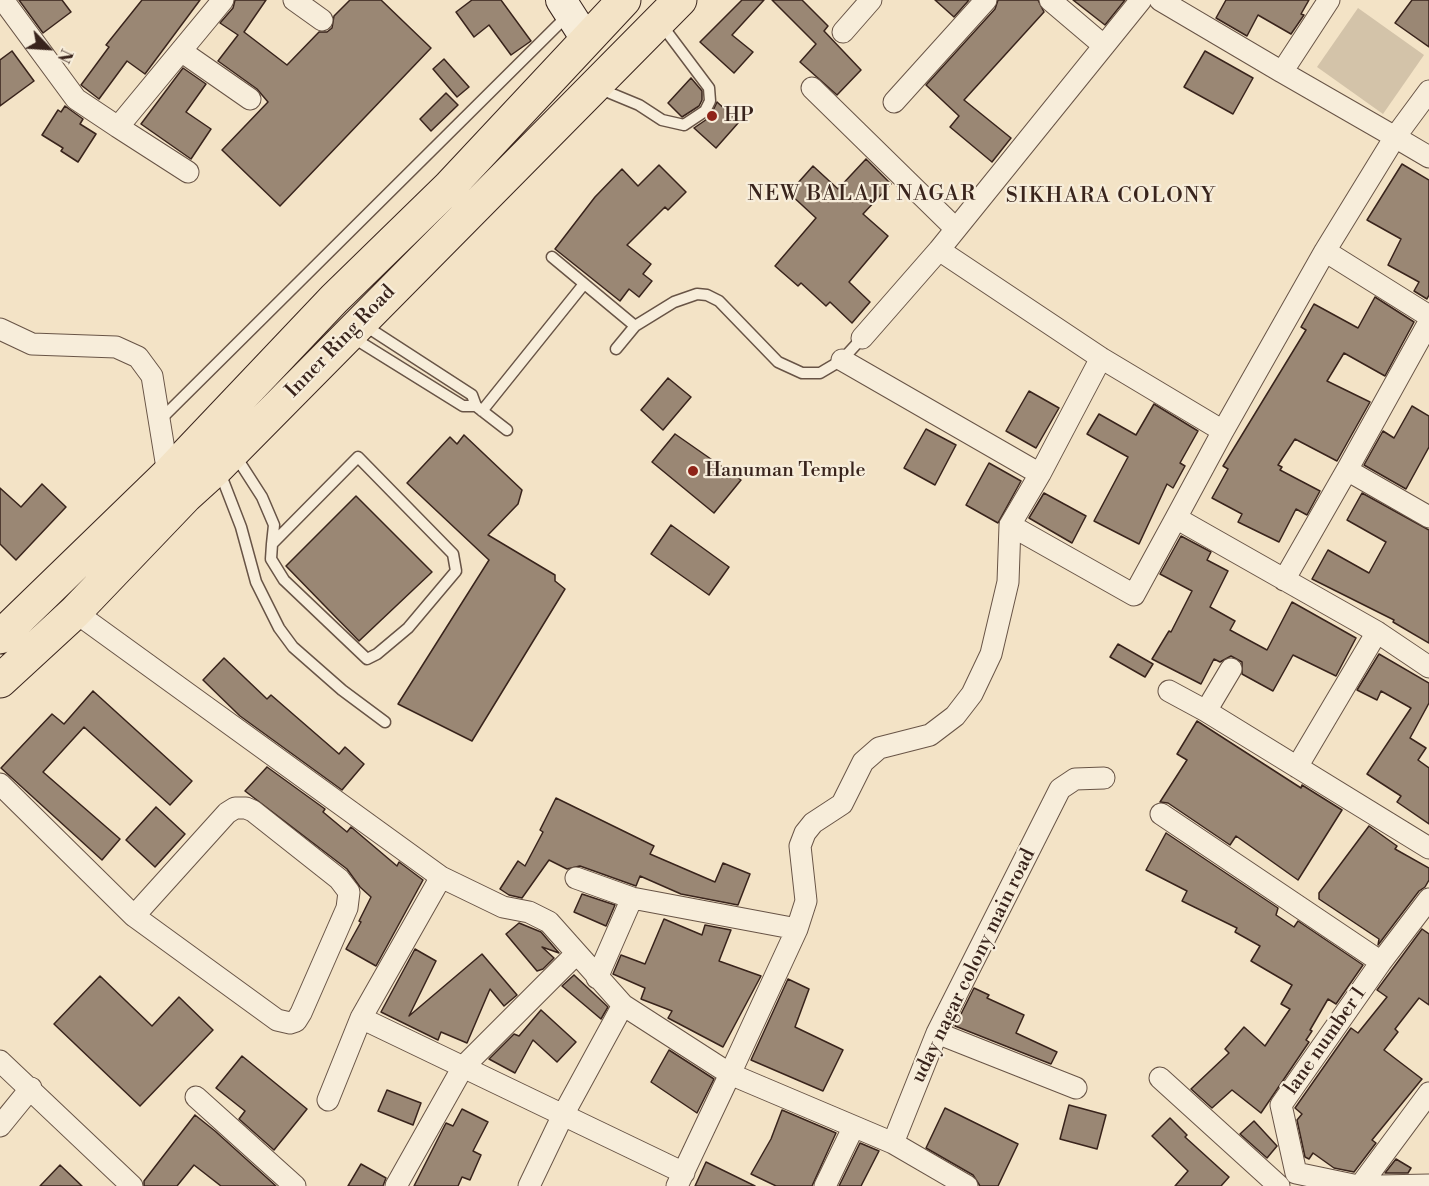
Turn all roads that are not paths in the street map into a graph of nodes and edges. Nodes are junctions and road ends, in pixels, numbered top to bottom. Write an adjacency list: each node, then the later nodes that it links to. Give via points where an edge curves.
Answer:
1 (3, 0): 23 (street, via 76,99)
2 (223, 0): 16 (street)
3 (294, 0): 13 (street)
4 (871, 0): 14 (street)
5 (986, 0): 22 (street)
6 (1050, 0): 15 (street)
7 (1141, 0): 15 (street)
8 (1160, 0): 17 (street)
9 (1329, 0): 17 (street)
10 (614, 4): 12 (highway, Inner Ring Road)
11 (669, 10): 18 (highway, Inner Ring Road); 18 (lane, via 709,88 710,101 705,111 684,125 662,120 639,105)
12 (572, 17): 42 (lane); 48 (highway, Inner Ring Road, via 450,186 334,299)
13 (322, 20)
14 (843, 32)
15 (1103, 45): 27 (street)
16 (181, 51): 21 (street); 23 (street)
17 (1282, 72): 24 (street)
18 (594, 86): 35 (highway, Inner Ring Road)
19 (812, 88): 27 (street)
20 (1429, 91): 24 (street)
21 (250, 99)
22 (894, 102)
23 (118, 127): 26 (street)
24 (1395, 137): 25 (street); 29 (street)
25 (1429, 157)
26 (188, 172)
27 (956, 229): 28 (street)
28 (939, 250): 37 (street); 39 (street)
29 (1324, 251): 32 (street); 44 (street)
30 (552, 257): 31 (lane)
31 (584, 284): 34 (lane); 41 (lane)
32 (1429, 316)
33 (1429, 322): 46 (street)
34 (635, 326): 38 (lane); 40 (lane, via 690,295 707,295 719,301 778,362 791,370 820,373)
35 (354, 328): 41 (lane, via 463,406); 41 (lane, via 472,395); 45 (highway, Inner Ring Road)
36 (0, 329): 42 (street, via 32,344 116,347 138,357 152,376)
37 (862, 338): 40 (lane)
38 (616, 350)
39 (1101, 358): 44 (street); 47 (street)
40 (842, 360): 47 (street)
41 (479, 409): 43 (lane)
42 (159, 421): 48 (street)
43 (507, 430)
44 (1223, 431): 50 (street)
45 (226, 459): 48 (highway, Inner Ring Road); 52 (lane, via 262,497 274,525); 62 (lane, via 256,582 279,628 293,647)
46 (1347, 470): 49 (street); 53 (street)
47 (1040, 474): 51 (street)
48 (177, 485): 54 (highway, Inner Ring Road); 56 (highway, Inner Ring Road)
49 (1429, 517)
50 (1176, 518): 51 (street, via 1134,595); 53 (street)
51 (1010, 525): 73 (street, via 1008,582 991,654 972,694 955,716 930,735 879,748 863,762 842,804 805,833 800,846 806,901)
52 (272, 543): 52 (lane, via 271,559 284,580 367,658 408,628 456,571 453,554 358,457)
53 (1284, 580): 55 (street)
54 (75, 612): 59 (highway, Inner Ring Road); 68 (street)
55 (1377, 632): 57 (street); 63 (street)
56 (0, 637)
57 (1429, 668)
58 (1231, 669): 61 (street)
59 (0, 681)
60 (1169, 691): 61 (street)
61 (1206, 711): 63 (street)
62 (385, 722)
63 (1297, 767): 67 (street)
64 (1104, 778): 79 (street, uday nagar colony main road, via 1075,779 1060,789)
65 (0, 784): 72 (street)
66 (1161, 814): 75 (street)
67 (1429, 848)
68 (441, 877): 74 (street, via 503,907 529,912 549,922); 78 (street)
69 (576, 878): 70 (street)
70 (632, 898): 73 (street); 76 (street)
71 (1429, 899): 75 (street, lane number 1)
72 (134, 916): 72 (street, via 277,1020 290,1023 301,1013 347,908 349,892 339,879 253,811 235,808)
73 (797, 929): 82 (street)
74 (576, 954): 76 (street); 81 (street)
75 (1381, 962): 94 (street, lane number 1, via 1281,1105)
76 (597, 978): 77 (street)
77 (623, 1005): 82 (street); 89 (street)
78 (361, 1018): 81 (street); 88 (street)
79 (937, 1033): 85 (street); 92 (street, uday nagar colony main road)
80 (0, 1061): 84 (street)
81 (463, 1067): 89 (street); 98 (street)
82 (730, 1074): 91 (street); 93 (street)
83 (1160, 1078): 94 (street)
84 (31, 1088): 90 (street); 96 (street)
85 (1076, 1088)
86 (1429, 1093): 102 (street)
87 (196, 1097): 97 (street)
88 (328, 1100)
89 (563, 1114): 93 (street); 99 (street)
90 (0, 1125)
91 (853, 1128): 92 (street); 100 (street)
92 (893, 1143): 101 (street)
93 (681, 1179)
94 (1289, 1182): 102 (street)
95 (1429, 1185): 103 (street)
96 (132, 1186)
97 (295, 1186)
98 (396, 1186)
99 (529, 1186)
100 (825, 1186)
101 (967, 1186)
102 (1359, 1186)
103 (1379, 1186)

